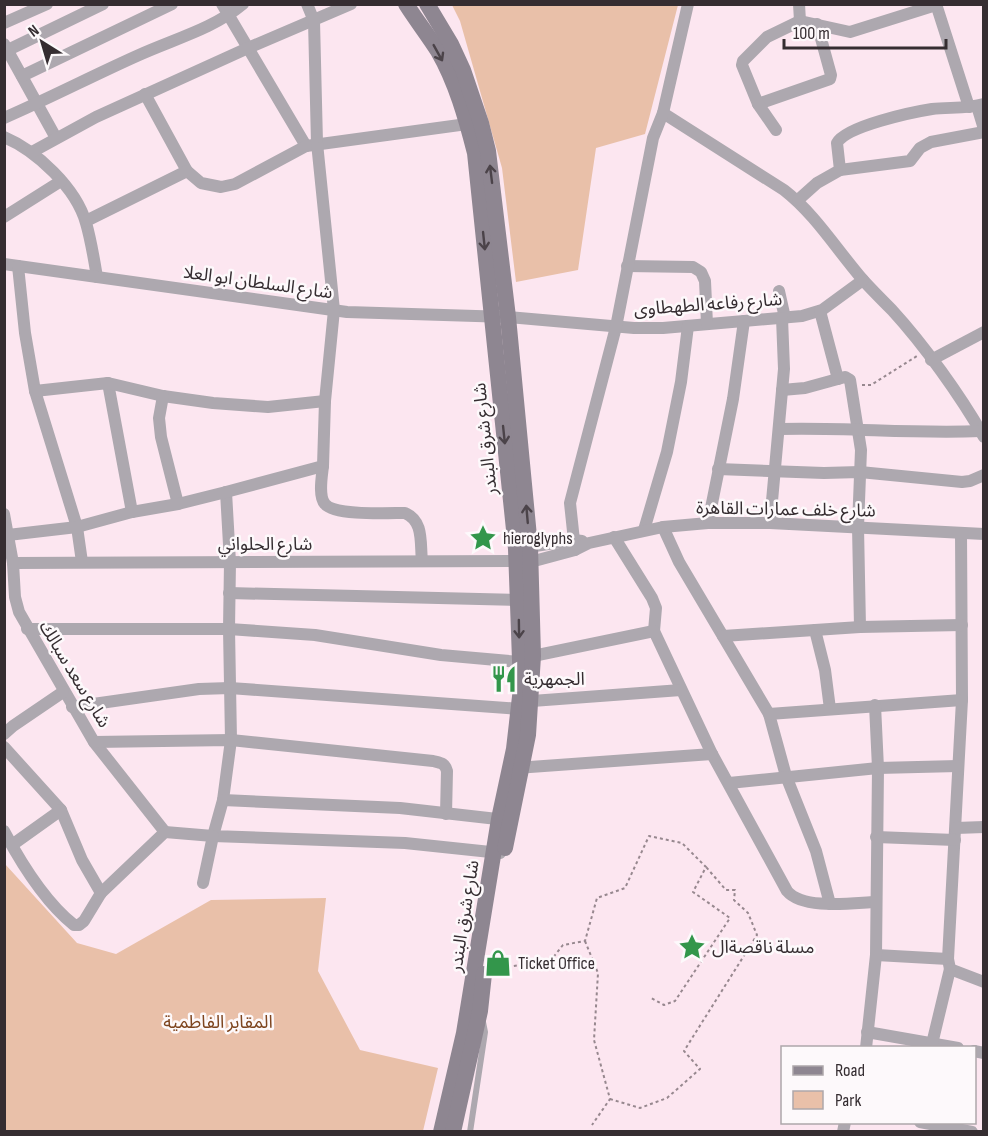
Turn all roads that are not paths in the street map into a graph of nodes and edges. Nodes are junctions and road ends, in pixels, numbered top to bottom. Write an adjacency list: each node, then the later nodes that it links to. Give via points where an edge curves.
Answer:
1 (47, 4): 16 (street)
2 (103, 4): 19 (street)
3 (172, 4): 20 (street)
4 (222, 4): 13 (street)
5 (243, 4): 13 (street)
6 (307, 4): 14 (street)
7 (351, 4): 14 (street)
8 (406, 4): 27 (main road, شارع شرق البندر, one-way to 27, via 438,52)
9 (427, 4): 48 (main road, شارع شرق البندر, one-way to 9, via 488,151 463,70)
10 (688, 4): 25 (street)
11 (799, 4): 15 (street)
12 (936, 5): 17 (street, via 858,31); 24 (street)
13 (229, 16): 18 (street); 22 (street)
14 (314, 21): 18 (street); 32 (street)
15 (800, 21): 17 (street); 23 (street, via 767,37 743,61)
16 (4, 23)
17 (817, 24): 23 (street, via 830,79)
18 (248, 48): 21 (street); 32 (street)
19 (7, 53): 20 (street)
20 (22, 76): 22 (street)
21 (146, 94): 31 (street); 35 (street)
22 (37, 104): 26 (street); 31 (street)
23 (758, 104): 28 (street)
24 (976, 105): 29 (street); 34 (street, via 901,115 842,136 837,143)
25 (663, 113): 37 (street); 42 (street, via 653,138)
26 (4, 118)
27 (467, 124): 32 (street); 48 (main road, شارع شرق البندر, one-way to 48)
28 (776, 130)
29 (984, 130): 34 (street, via 931,142 910,161)
30 (4, 137): 33 (street)
31 (56, 138): 33 (street)
32 (312, 145): 35 (street, via 235,184 221,187 201,183); 46 (street)
33 (32, 152): 36 (street)
34 (840, 170): 37 (street, via 817,183)
35 (187, 171): 39 (street)
36 (61, 181): 38 (street); 39 (street)
37 (798, 201): 44 (street)
38 (4, 217)
39 (86, 221): 43 (street)
40 (4, 264): 41 (street, شارع السلطان ابو العلا)
41 (18, 266): 43 (street, شارع السلطان ابو العلا); 59 (street)
42 (627, 266): 51 (street, via 693,267 701,272); 53 (street)
43 (97, 277): 46 (street, شارع السلطان ابو العلا)
44 (863, 280): 47 (street, شارع رفاعه الطهطاوى); 55 (street)
45 (778, 291): 49 (street)
46 (334, 310): 48 (street, شارع السلطان ابو العلا); 61 (street)
47 (820, 311): 49 (street, شارع رفاعه الطهطاوى); 56 (street)
48 (500, 316): 53 (street, شارع رفاعه الطهطاوى); 85 (main road, شارع شرق البندر)
49 (783, 318): 50 (street, شارع رفاعه الطهطاوى); 58 (street)
50 (744, 321): 51 (street, شارع رفاعه الطهطاوى); 66 (street)
51 (707, 324): 52 (street, شارع رفاعه الطهطاوى)
52 (688, 326): 53 (street, شارع رفاعه الطهطاوى); 79 (street, via 667,452)
53 (616, 327): 84 (street, via 570,503)
54 (984, 332): 55 (street)
55 (928, 355): 64 (street)
56 (838, 379): 58 (street); 63 (street, via 848,377)
57 (108, 383): 59 (street); 60 (street); 72 (street)
58 (782, 390): 62 (street)
59 (35, 391): 76 (street)
60 (163, 396): 61 (street, via 268,407); 71 (street, via 161,437)
61 (325, 401): 65 (street)
62 (778, 429): 63 (street); 67 (street)
63 (859, 429): 64 (street); 68 (street)
64 (982, 434)
65 (323, 466): 70 (street); 86 (street, via 321,497 325,505 335,511 405,513 413,517 418,524)
66 (718, 469): 67 (street); 74 (street)
67 (776, 471): 68 (street); 75 (street)
68 (860, 472): 69 (street, via 962,482); 78 (street)
69 (984, 475)
70 (226, 492): 71 (street); 88 (street)
71 (178, 504): 72 (street)
72 (132, 512): 76 (street)
73 (5, 519): 82 (street, شارع سعد سبالك)
74 (708, 523): 75 (street, شارع خلف عمارات القاهرة); 77 (street, شارع خلف عمارات القاهرة)
75 (770, 523): 78 (street, شارع خلف عمارات القاهرة)
76 (77, 527): 82 (street); 87 (street)
77 (663, 527): 79 (street, شارع خلف عمارات القاهرة); 99 (street)
78 (858, 527): 80 (street, شارع خلف عمارات القاهرة); 94 (street)
79 (644, 530): 83 (street, شارع خلف عمارات القاهرة)
80 (961, 533): 81 (street, شارع خلف عمارات القاهرة); 93 (street)
81 (984, 534)
82 (8, 535): 89 (street, شارع سعد سبالك)
83 (614, 537): 84 (street, شارع خلف عمارات القاهرة); 98 (street, via 652,598 656,608)
84 (575, 545): 85 (street, شارع خلف عمارات القاهرة)
85 (522, 557): 86 (street, شارع الحلواني); 92 (main road, شارع شرق البندر); 100 (main road, شارع شرق البندر)
86 (422, 561): 88 (street, شارع الحلواني)
87 (82, 562): 88 (street, شارع الحلواني); 89 (street, شارع الحلواني)
88 (230, 562): 91 (street)
89 (13, 563): 90 (street, شارع سعد سبالك)
90 (9, 582): 95 (street, شارع سعد سبالك)
91 (230, 593): 92 (street); 96 (street)
92 (518, 600): 100 (main road, شارع شرق البندر, one-way to 100)
93 (962, 625): 94 (street); 104 (street)
94 (860, 627): 97 (street)
95 (27, 629): 96 (street); 103 (street, شارع سعد سبالك)
96 (229, 629): 100 (street, via 315,635 441,655); 101 (street)
97 (815, 630): 99 (street); 108 (street)
98 (654, 631): 100 (street); 102 (street)
99 (723, 636): 109 (street)
100 (527, 659): 105 (main road, شارع شرق البندر)
101 (230, 688): 105 (street); 107 (street); 111 (street)
102 (681, 690): 105 (street); 114 (street)
103 (63, 692): 107 (street, شارع سعد سبالك); 110 (street)
104 (962, 700): 106 (street); 115 (street)
105 (526, 705): 116 (main road, شارع شرق البندر)
106 (875, 705): 108 (street); 117 (street)
107 (72, 707): 112 (street, شارع سعد سبالك)
108 (830, 709): 109 (street)
109 (769, 714): 118 (street)
110 (4, 734)
111 (231, 740): 112 (street); 120 (street); 122 (street, via 441,763 446,766 448,779)
112 (94, 742): 126 (street, شارع سعد سبالك)
113 (4, 747): 121 (street)
114 (712, 754): 116 (street); 119 (street)
115 (958, 766): 117 (street); 127 (street)
116 (516, 768): 123 (main road, شارع شرق البندر)
117 (878, 768): 118 (street); 129 (street)
118 (786, 776): 119 (street); 135 (street, via 816,850)
119 (729, 783): 135 (street, via 792,898)
120 (223, 800): 122 (street, via 400,808); 128 (street)
121 (61, 810): 130 (street); 133 (street)
122 (446, 814): 123 (street)
123 (505, 820): 131 (main road, شارع شرق البندر)
124 (984, 827): 127 (street)
125 (4, 831): 130 (street)
126 (165, 832): 128 (street); 133 (street)
127 (956, 834): 129 (street); 137 (street)
128 (213, 836): 131 (street, via 405,843); 132 (street)
129 (876, 837): 134 (street)
130 (12, 845): 133 (street, via 26,870 74,925 84,921)
131 (499, 853): 139 (main road, شارع شرق البندر)
132 (203, 883)
133 (101, 893)
134 (875, 902): 135 (street); 136 (street)
135 (830, 904)
136 (876, 956): 137 (street); 141 (street)
137 (949, 964): 138 (street); 143 (street)
138 (984, 982)
139 (478, 984): 140 (main road, شارع شرق البندر); 142 (main road, شارع شرق البندر)
140 (480, 1011): 142 (main road, شارع شرق البندر); 148 (lane, via 485,1032)
141 (867, 1032): 143 (street); 144 (street)
142 (469, 1035): 146 (main road, شارع شرق البندر); 147 (main road, شارع شرق البندر)
143 (932, 1045)
144 (866, 1046)
145 (931, 1124): 149 (street)
146 (441, 1131)
147 (453, 1131)
148 (470, 1131)
149 (972, 1131)

